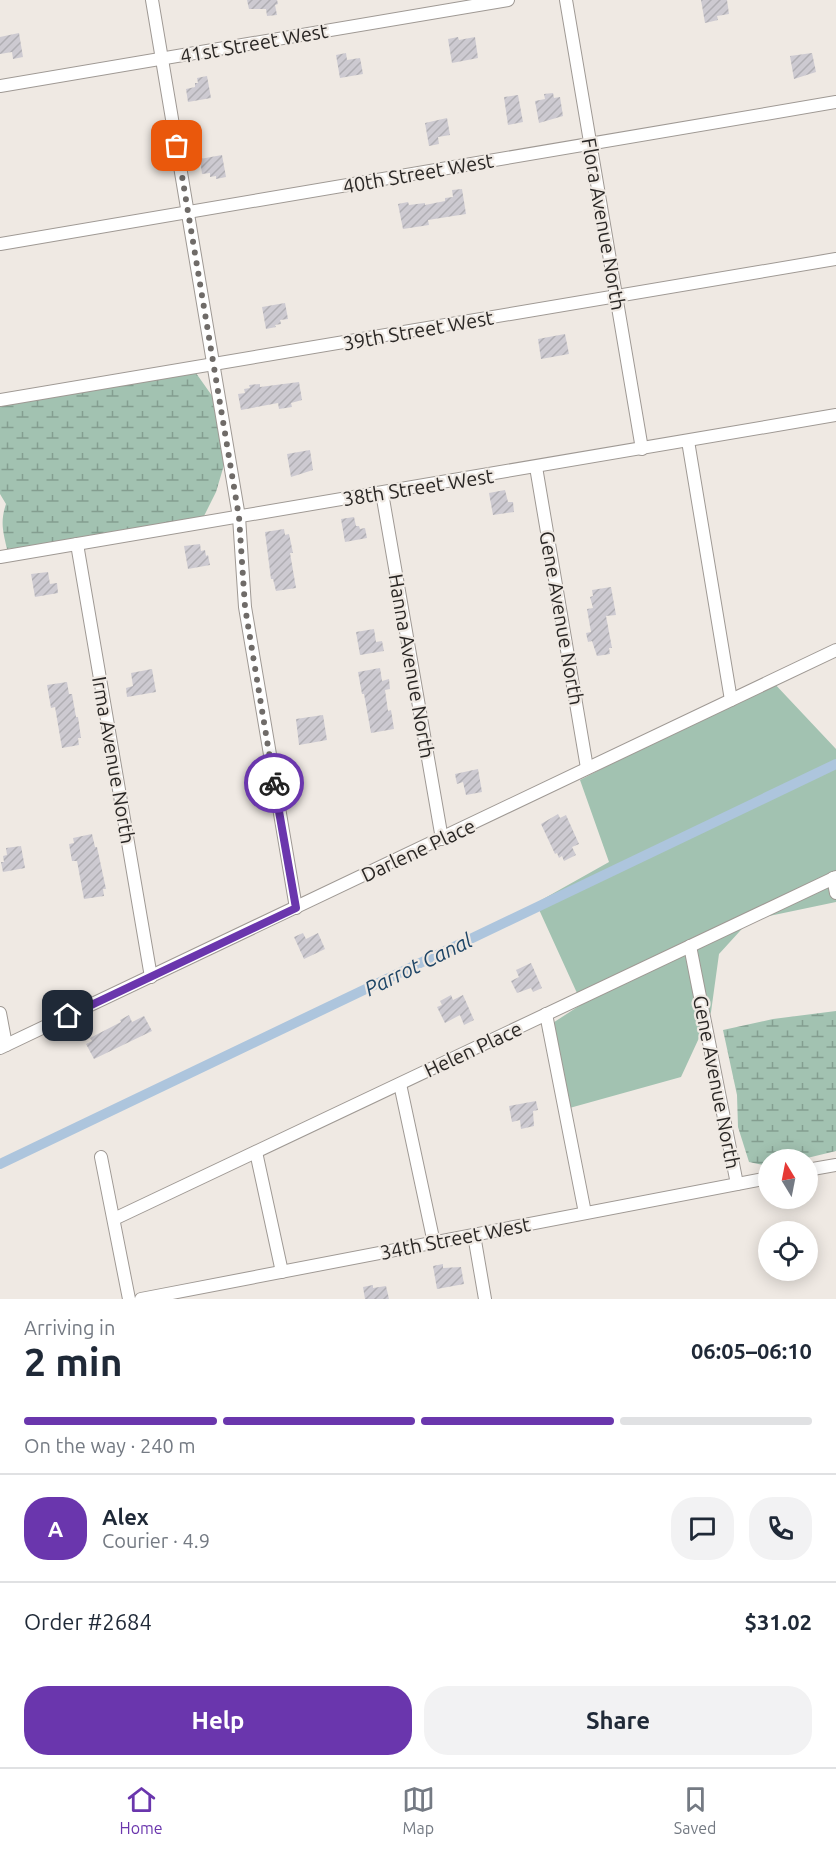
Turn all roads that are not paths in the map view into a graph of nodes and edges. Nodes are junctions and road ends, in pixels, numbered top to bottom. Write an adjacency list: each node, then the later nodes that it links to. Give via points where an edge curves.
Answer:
1 (152, 0): 4 (street)
2 (508, 0): 4 (street, 41st Street West)
3 (566, 0): 7 (street, Flora Avenue North)
4 (162, 59): 5 (street, 41st Street West); 8 (street)
5 (0, 86)
6 (836, 102): 7 (street, 40th Street West)
7 (590, 143): 8 (street, 40th Street West); 11 (street, Flora Avenue North)
8 (188, 212): 9 (street, 40th Street West); 12 (street)
9 (0, 244)
10 (836, 259): 11 (street, 39th Street West)
11 (616, 295): 12 (street, 39th Street West); 16 (street, Flora Avenue North)
12 (213, 365): 13 (street, 39th Street West); 19 (street)
13 (0, 400)
14 (836, 416): 15 (street, 38th Street West)
15 (688, 441): 16 (street, 38th Street West); 23 (street)
16 (642, 449): 17 (street, 38th Street West)
17 (536, 467): 18 (street, 38th Street West); 24 (street, Gene Avenue North)
18 (382, 493): 19 (street, 38th Street West); 25 (street, Hanna Avenue North)
19 (239, 517): 20 (street, 38th Street West); 28 (street, via 245,607)
20 (77, 544): 21 (street, 38th Street West); 30 (street, Irma Avenue North)
21 (0, 557)
22 (836, 650): 23 (street, Darlene Place)
23 (731, 700): 24 (street, Darlene Place)
24 (587, 768): 25 (street, Darlene Place)
25 (442, 839): 28 (street, Darlene Place)
26 (834, 877): 27 (street); 29 (street, Helen Place)
27 (836, 893)
28 (296, 908): 30 (street, Darlene Place)
29 (690, 946): 32 (street, Helen Place); 40 (street, Gene Avenue North)
30 (151, 977): 33 (street, Darlene Place)
31 (0, 1012): 33 (street)
32 (546, 1014): 34 (street, Helen Place); 41 (street)
33 (3, 1047)
34 (400, 1084): 35 (street, Helen Place); 44 (street)
35 (256, 1152): 42 (street, Helen Place); 45 (street)
36 (101, 1157): 42 (street)
37 (836, 1165): 38 (street)
38 (818, 1168)
39 (758, 1180): 40 (street, 34th Street West)
40 (736, 1184): 41 (street, 34th Street West)
41 (585, 1213): 43 (street, 34th Street West)
42 (114, 1219): 46 (street)
43 (474, 1235): 44 (street, 34th Street West); 48 (street)
44 (434, 1243): 45 (street, 34th Street West)
45 (282, 1272): 47 (street, 34th Street West)
46 (129, 1299)
47 (141, 1299)
48 (485, 1299)

